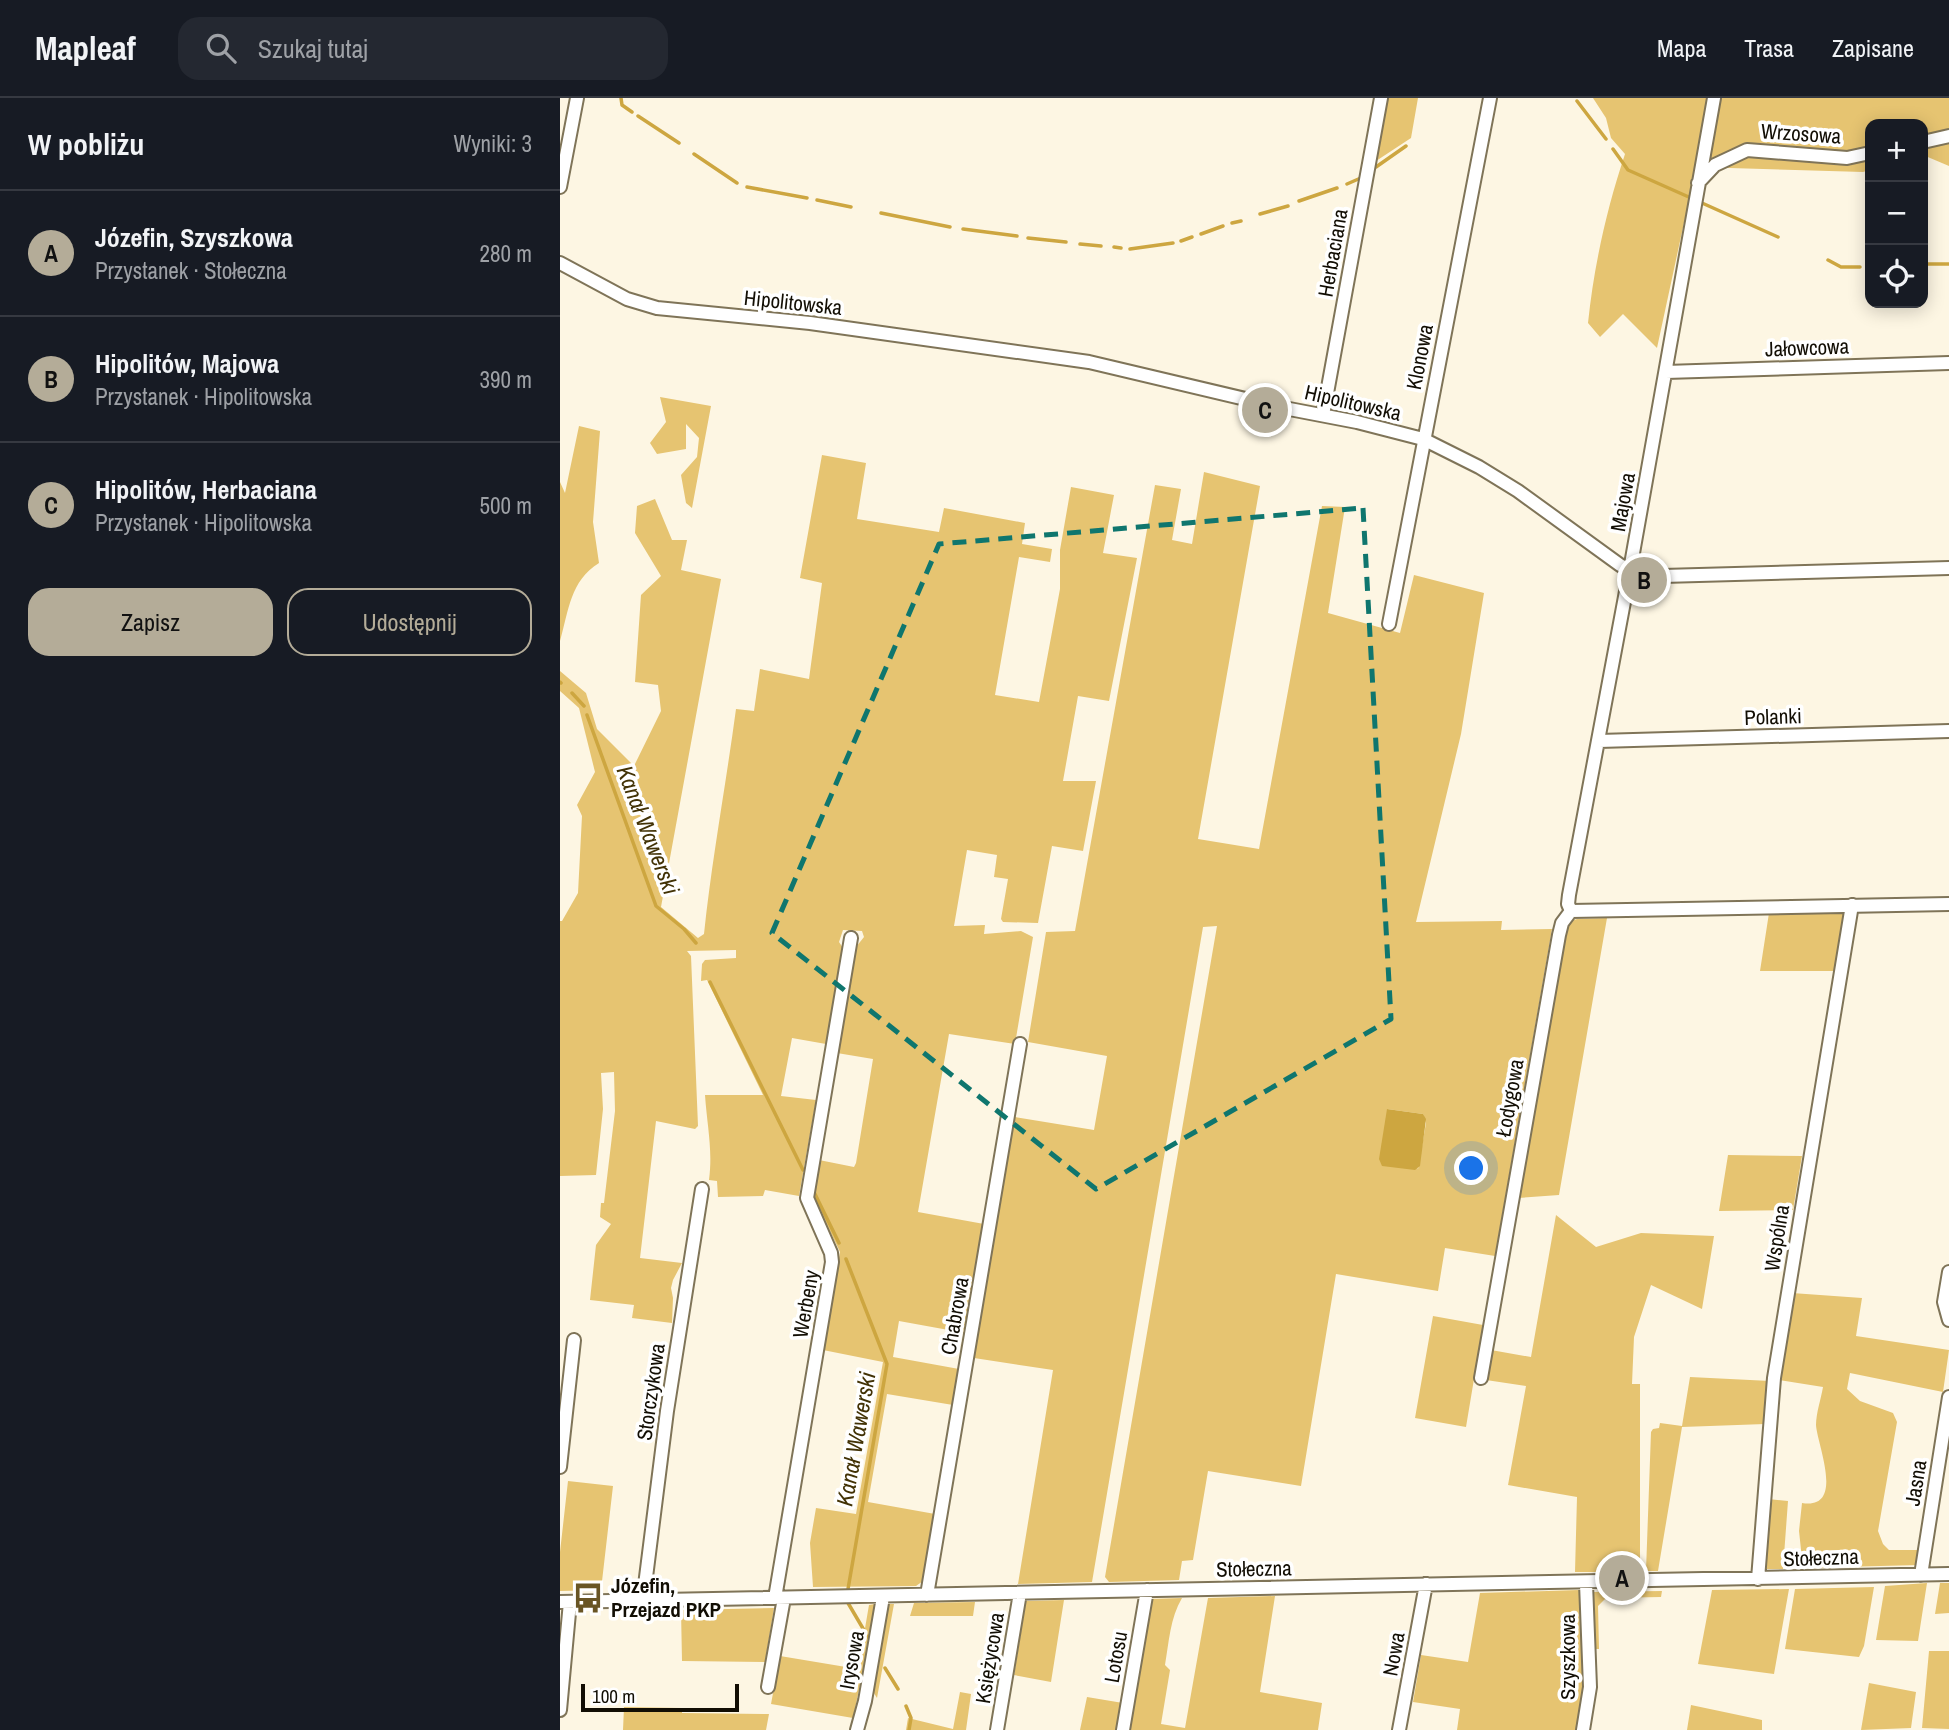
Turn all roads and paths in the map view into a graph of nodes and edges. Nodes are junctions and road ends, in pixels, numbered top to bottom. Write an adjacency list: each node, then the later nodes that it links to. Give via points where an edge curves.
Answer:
1 (578, 98): 9 (street)
2 (1381, 98): 13 (street, Herbaciana)
3 (1490, 98): 14 (street, Klonowa)
4 (1714, 98): 8 (street, Majowa)
5 (1949, 136): 6 (street)
6 (1928, 141)
7 (1865, 154): 8 (street, Wrzosowa, via 1847,158 1746,150 1715,164)
8 (1698, 183): 12 (street, Majowa)
9 (560, 187)
10 (560, 263): 13 (street, Hipolitowska, via 627,299 657,308 810,323 1089,362)
11 (1949, 363): 12 (street, Jałowcowa)
12 (1665, 372): 16 (street, Majowa)
13 (1323, 415): 14 (street, Hipolitowska)
14 (1423, 439): 16 (street, Hipolitowska, via 1518,491); 17 (street, Klonowa)
15 (1949, 568): 16 (street, Hipolitowska, via 1663,576)
16 (1630, 570): 19 (street, Majowa)
17 (1389, 624)
18 (1949, 731): 19 (street, Polanki)
19 (1599, 741): 22 (street, Majowa, via 1569,895)
20 (1949, 904): 21 (street)
21 (1852, 905): 22 (street); 34 (street, Wspólna, via 1774,1378)
22 (1572, 911): 29 (street, Łodygowa, via 1559,935)
23 (851, 939): 41 (street, Werbeny, via 807,1198 832,1262)
24 (1020, 1044): 39 (street, Chabrowa)
25 (702, 1189): 42 (street, Storczykowa)
26 (1949, 1272): 27 (street, via 1944,1302)
27 (1949, 1320)
28 (574, 1340): 31 (street)
29 (1481, 1378)
30 (1949, 1397): 33 (street, Jasna)
31 (560, 1467)
32 (1949, 1574): 33 (street, Stołeczna)
33 (1922, 1575): 34 (street, Stołeczna)
34 (1758, 1579): 35 (street, Stołeczna)
35 (1586, 1583): 36 (street, Stołeczna); 50 (street, Szyszkowa, via 1590,1687)
36 (1426, 1584): 37 (street, Stołeczna); 49 (street, Nowa)
37 (1147, 1590): 38 (street, Stołeczna); 48 (street, Lotosu)
38 (1020, 1593): 39 (street, Stołeczna); 47 (street, Księżycowa)
39 (927, 1595): 40 (street, Stołeczna)
40 (883, 1597): 41 (street, Stołeczna); 46 (street, Irysowa)
41 (779, 1598): 42 (street, Stołeczna); 44 (street, Werbeny)
42 (643, 1601): 43 (street, Stołeczna)
43 (565, 1602): 45 (street)
44 (768, 1688)
45 (560, 1710)
46 (857, 1730)
47 (997, 1730)
48 (1123, 1730)
49 (1399, 1730)
50 (1583, 1730)

